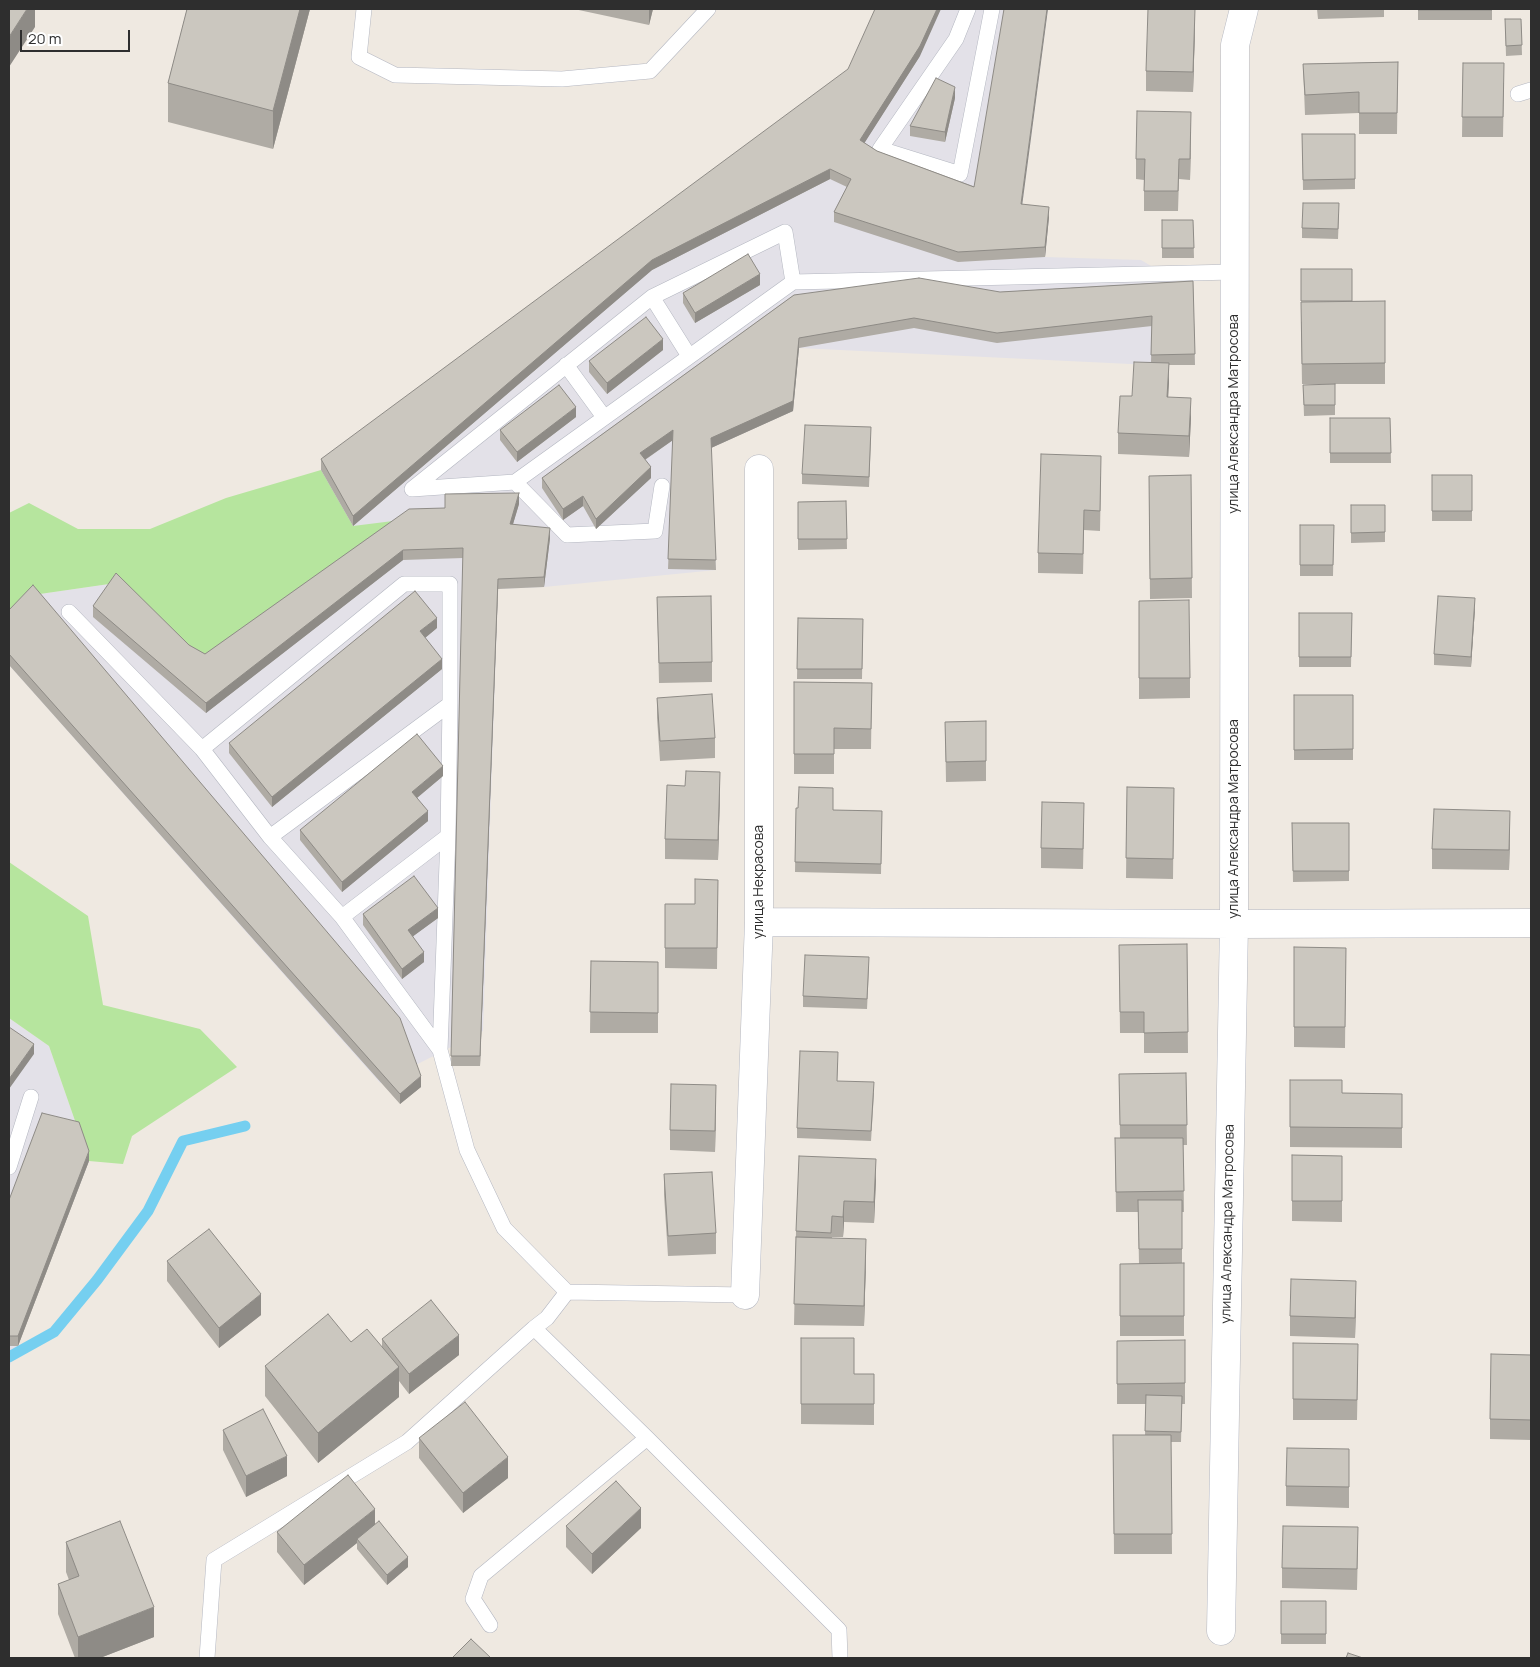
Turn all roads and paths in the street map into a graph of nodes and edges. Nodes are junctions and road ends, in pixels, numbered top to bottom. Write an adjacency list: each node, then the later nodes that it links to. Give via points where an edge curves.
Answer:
1 (364, 9): 2 (lane, via 358,57 395,75 562,79 650,71)
2 (708, 9)
3 (968, 9): 4 (lane, via 956,39 880,149 960,174)
4 (992, 9)
5 (1244, 9): 6 (street, улица Александра Матросова, via 1235,45)
6 (1234, 272): 7 (lane); 23 (street, улица Александра Матросова)
7 (793, 282): 8 (lane, via 785,232); 9 (lane)
8 (652, 297): 9 (lane); 10 (lane)
9 (689, 356): 11 (lane)
10 (566, 365): 11 (lane); 13 (lane, via 412,489)
11 (604, 417): 13 (lane)
12 (759, 470): 21 (street, улица Некрасова)
13 (514, 482): 14 (lane, via 567,535 655,531)
14 (662, 486)
15 (69, 612): 17 (lane)
16 (450, 704): 17 (lane, via 450,584 404,584); 18 (lane); 19 (lane)
17 (202, 749): 19 (lane)
18 (448, 836): 20 (lane); 24 (lane)
19 (270, 837): 20 (lane)
20 (342, 917): 24 (lane)
21 (759, 922): 23 (street); 28 (street, улица Некрасова)
22 (1531, 923): 23 (street)
23 (1234, 924): 32 (street, улица Александра Матросова)
24 (440, 1050): 27 (lane, via 467,1150 504,1228)
25 (31, 1097): 26 (lane)
26 (9, 1167)
27 (567, 1292): 28 (lane); 29 (lane, via 547,1318)
28 (746, 1295)
29 (534, 1328): 30 (lane); 33 (lane, via 407,1442 214,1560)
30 (647, 1438): 31 (lane, via 481,1576 473,1599); 34 (lane, via 839,1630)
31 (490, 1626)
32 (1221, 1631)
33 (207, 1658)
34 (840, 1658)

